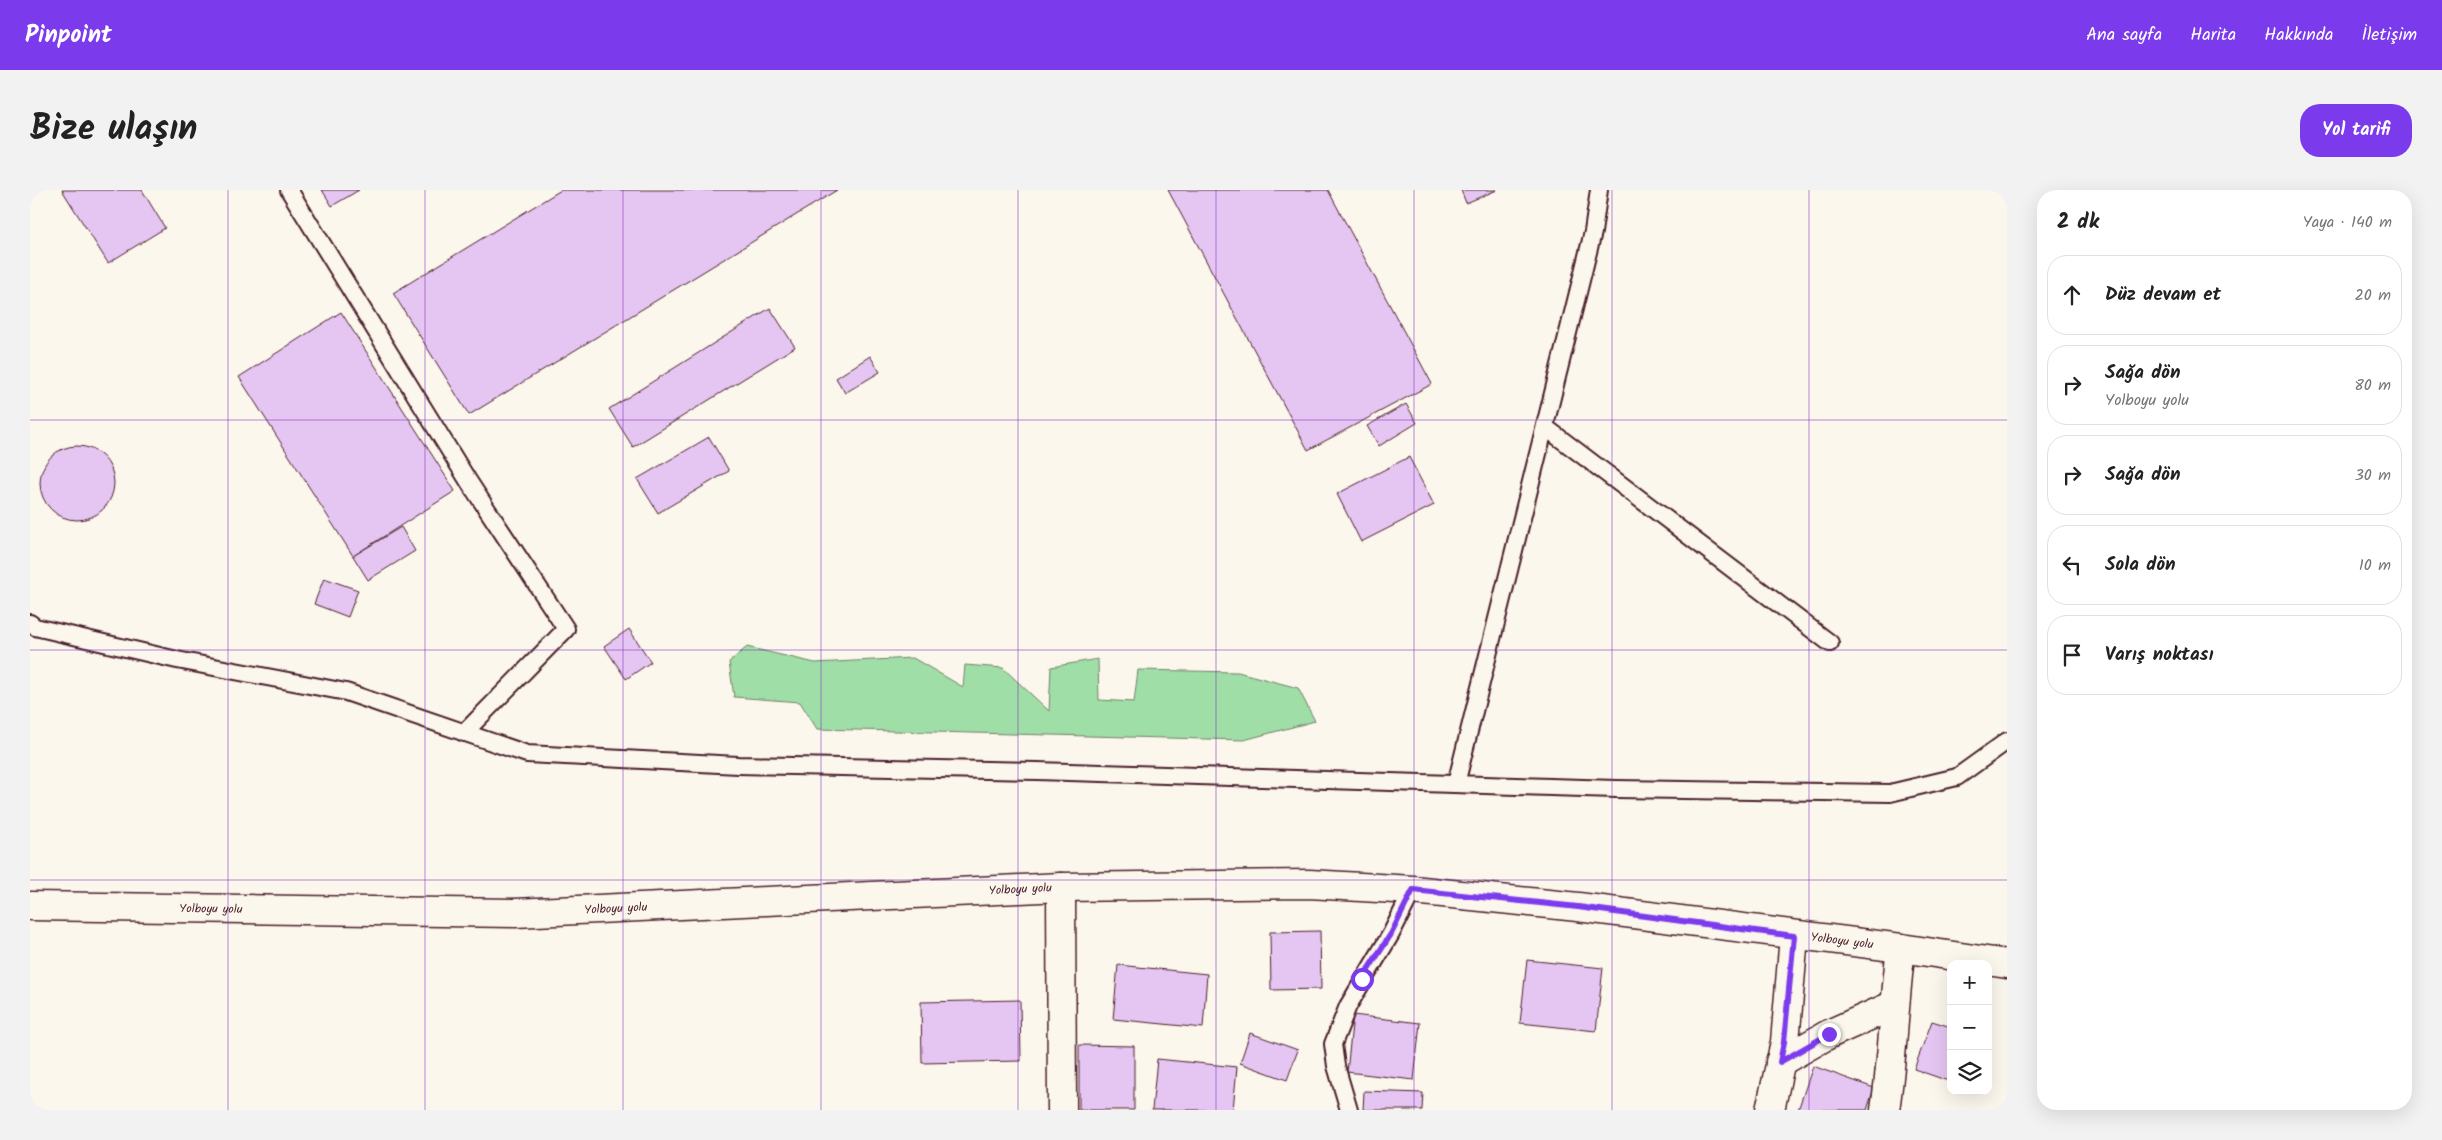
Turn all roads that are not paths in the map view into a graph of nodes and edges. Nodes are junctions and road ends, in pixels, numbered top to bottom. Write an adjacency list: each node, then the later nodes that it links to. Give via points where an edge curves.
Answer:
1 (289, 190): 6 (lane, via 469,482 566,629)
2 (1599, 190): 3 (lane, via 1593,232)
3 (1545, 427): 5 (lane); 8 (lane)
4 (30, 623): 6 (lane, via 35,627 177,660 346,692)
5 (1830, 643)
6 (464, 733): 8 (lane, via 527,754 738,765)
7 (2007, 741): 8 (lane, via 1957,777 1890,793)
8 (1456, 784)
9 (1061, 887): 10 (main road, Yolboyu yolu, via 1309,884); 11 (main road, Yolboyu yolu, via 515,913); 17 (main road)
10 (1413, 890): 12 (main road, Yolboyu yolu, via 1578,907); 18 (lane, via 1348,1006 1333,1044)
11 (30, 906)
12 (1794, 936): 13 (main road, Yolboyu yolu); 16 (main road)
13 (1901, 948): 14 (main road, Yolboyu yolu); 15 (main road)
14 (2007, 964)
15 (1894, 1005): 16 (main road, via 1829,1034); 20 (main road, via 1892,1066)
16 (1780, 1062): 19 (main road)
17 (1062, 1110)
18 (1349, 1110)
19 (1770, 1110)
20 (1885, 1110)

